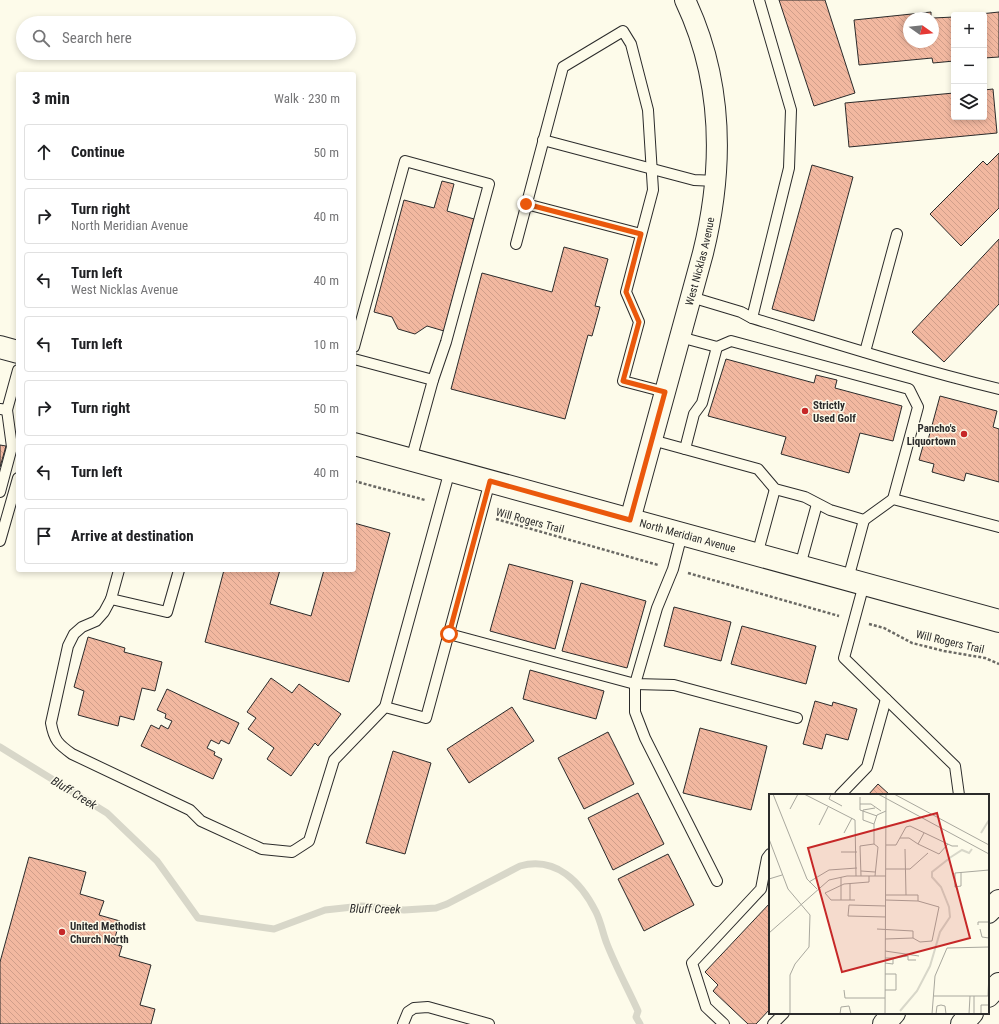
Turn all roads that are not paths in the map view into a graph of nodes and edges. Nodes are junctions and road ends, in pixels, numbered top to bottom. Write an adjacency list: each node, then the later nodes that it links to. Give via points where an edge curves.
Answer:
1 (685, 0): 5 (street, West Nicklas Avenue, via 703,44 712,87 717,128)
2 (759, 0): 11 (lane, via 791,110 789,168)
3 (543, 140): 4 (lane); 4 (lane, via 563,67 623,31 631,44 648,110); 6 (lane)
4 (653, 170): 5 (lane, via 694,180); 7 (lane, via 653,190)
5 (716, 181): 10 (street, West Nicklas Avenue, via 709,229)
6 (526, 204): 7 (lane); 9 (lane)
7 (641, 234): 22 (lane, via 626,292 639,322 623,381)
8 (897, 234): 17 (lane)
9 (516, 244)
10 (691, 297): 11 (lane, via 741,312); 12 (street, West Nicklas Avenue)
11 (752, 318): 17 (lane)
12 (680, 336): 15 (lane); 22 (street, West Nicklas Avenue)
13 (356, 340): 20 (lane, via 405,161 489,184 446,342)
14 (0, 347): 16 (main road)
15 (717, 347): 26 (lane, via 702,403 694,414); 33 (lane, via 731,341 909,389 918,407)
16 (16, 351)
17 (865, 352): 21 (lane)
18 (356, 360): 20 (lane)
19 (16, 376): 23 (lane)
20 (433, 380): 27 (lane)
21 (999, 388)
22 (665, 392): 24 (street, West Nicklas Avenue)
23 (4, 410): 32 (lane, via 12,447)
24 (652, 440): 26 (lane); 35 (street, West Nicklas Avenue)
25 (356, 445): 27 (main road, North Meridian Avenue)
26 (685, 449): 31 (lane, via 758,469)
27 (411, 460): 28 (main road, North Meridian Avenue)
28 (450, 470): 29 (main road, North Meridian Avenue); 50 (lane)
29 (490, 481): 35 (main road, North Meridian Avenue); 47 (lane)
30 (16, 485): 39 (lane)
31 (775, 489): 34 (lane, via 805,497); 40 (lane)
32 (0, 492)
33 (893, 499): 36 (lane); 37 (lane)
34 (817, 504): 36 (lane); 41 (lane)
35 (630, 520): 38 (main road, North Meridian Avenue)
36 (864, 520): 44 (lane)
37 (999, 527)
38 (682, 534): 40 (main road, North Meridian Avenue); 48 (lane)
39 (0, 541)
40 (757, 555): 41 (main road, North Meridian Avenue)
41 (800, 566): 44 (main road, North Meridian Avenue)
42 (118, 572): 45 (lane)
43 (178, 572): 45 (lane, via 167,612)
44 (856, 582): 46 (main road, North Meridian Avenue); 49 (lane, via 844,658)
45 (111, 599): 50 (lane, via 96,621 74,634 68,646 51,723 53,736 60,746 84,761 190,810 201,821 262,849 292,852 309,841 334,760)
46 (999, 621)
47 (449, 634): 48 (lane); 50 (lane, via 426,718)
48 (635, 684): 51 (lane, via 674,685); 55 (lane, via 635,712 645,738)
49 (886, 699): 52 (lane, via 867,766); 53 (lane, via 955,766)
50 (385, 707)
51 (797, 718)
52 (841, 794)
53 (959, 794)
54 (769, 855): 65 (lane, via 761,889 692,963 706,1007)
55 (717, 881)
56 (999, 901): 57 (main road)
57 (989, 911)
58 (999, 984): 59 (main road)
59 (989, 995)
60 (783, 1014): 66 (lane)
61 (893, 1014): 67 (main road)
62 (971, 1014): 68 (main road)
63 (403, 1024): 64 (lane, via 408,1012 420,1007)
64 (489, 1024)
65 (724, 1024)
66 (773, 1024)
67 (884, 1024)
68 (962, 1024)

